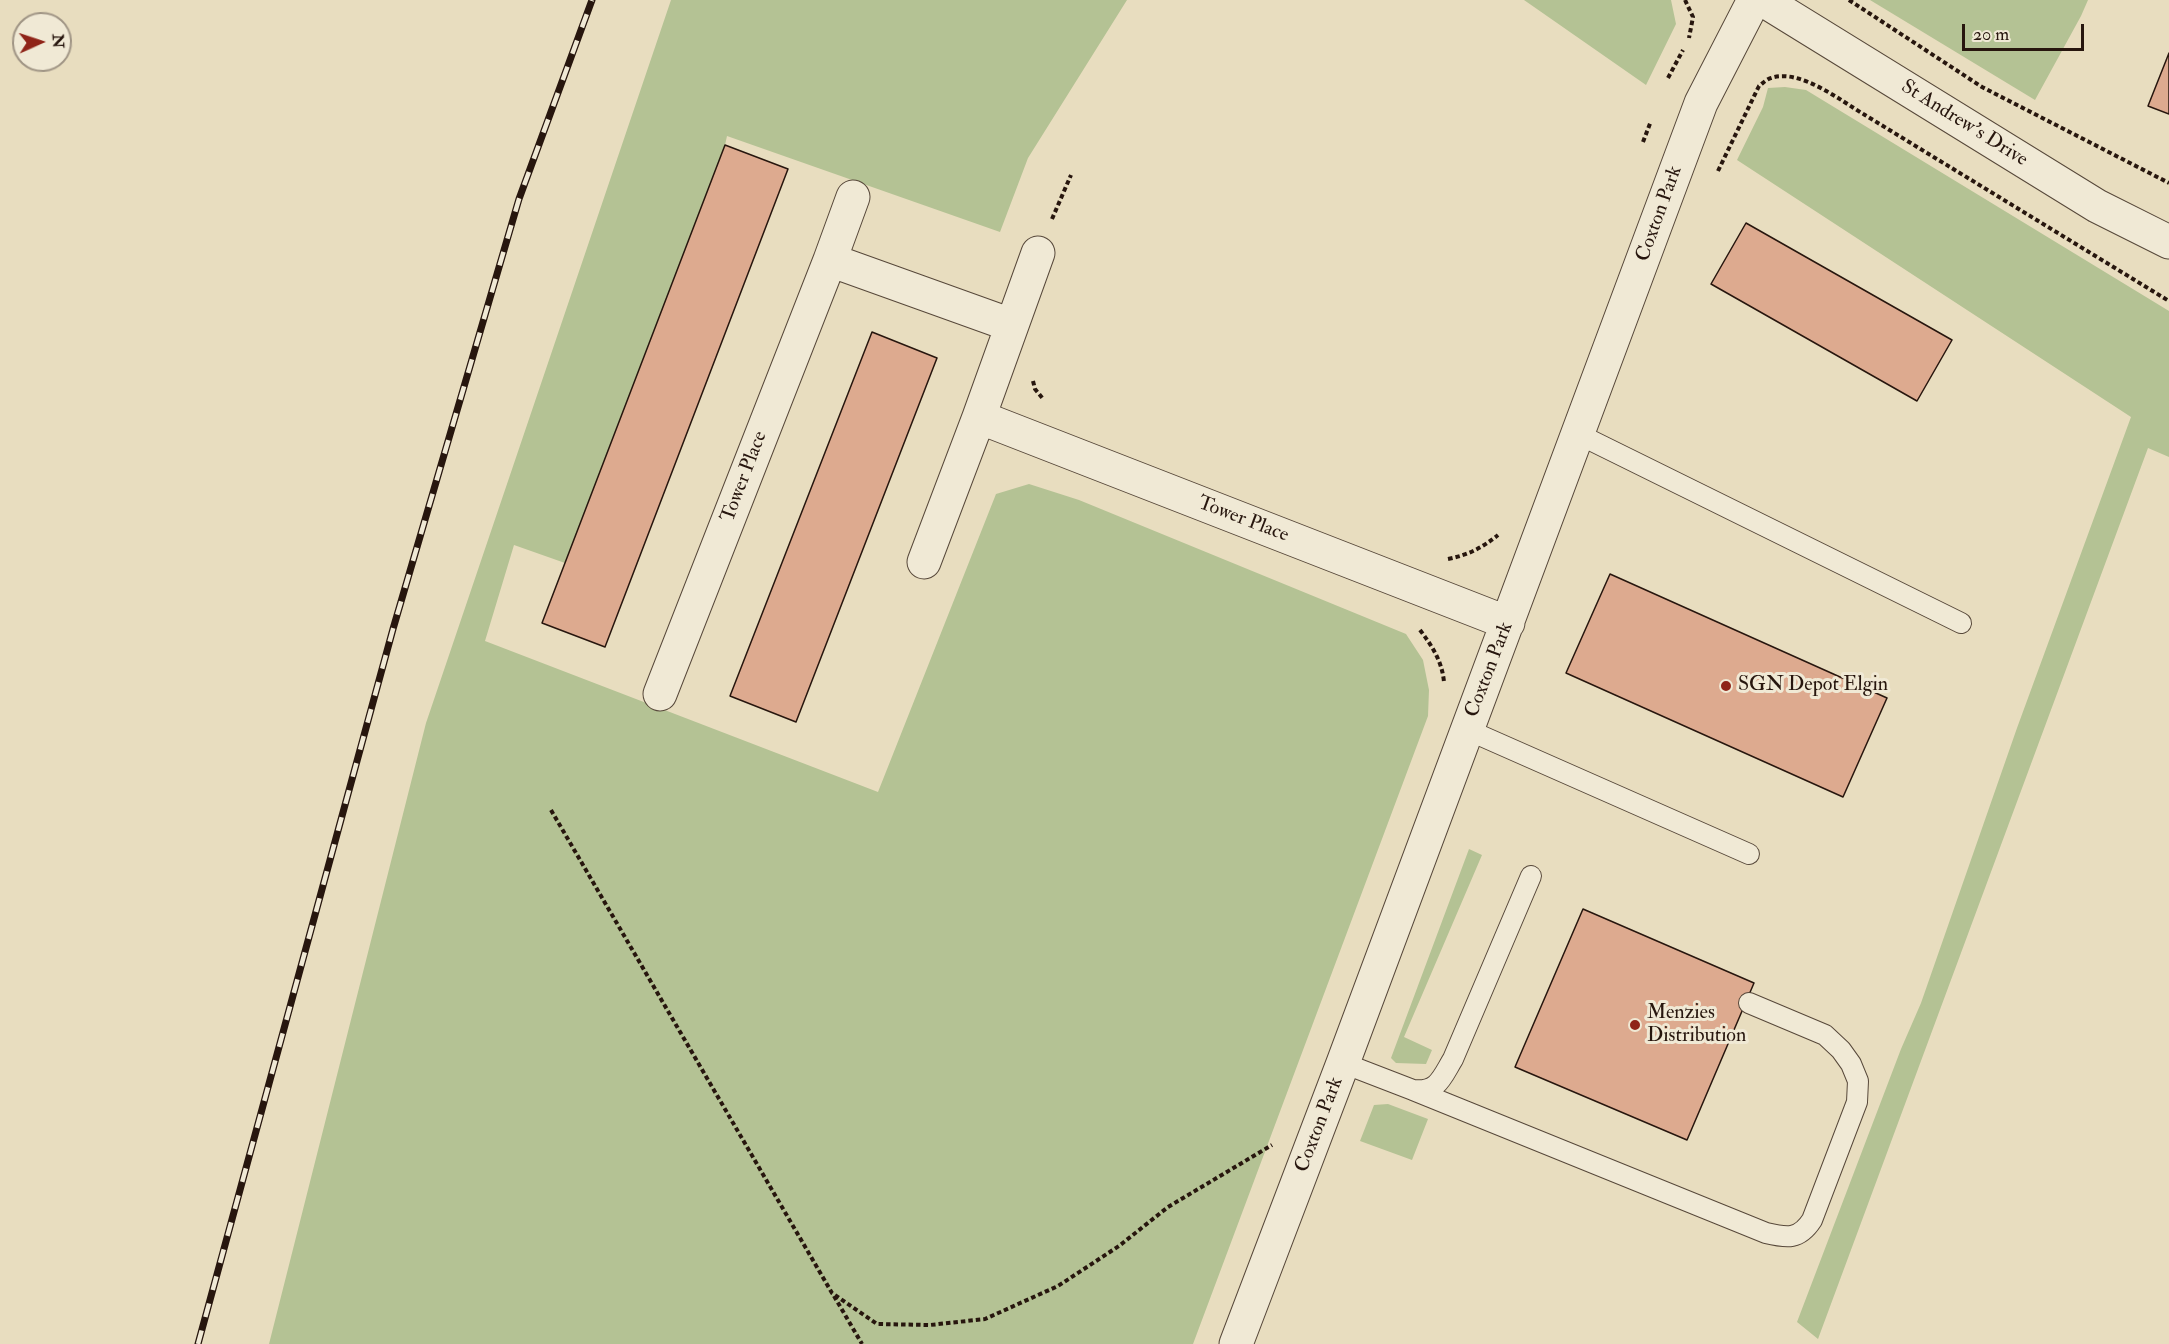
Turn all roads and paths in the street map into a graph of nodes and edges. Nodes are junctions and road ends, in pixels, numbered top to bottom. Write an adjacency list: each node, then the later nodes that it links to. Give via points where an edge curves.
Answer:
1 (1685, 0): 5 (path, via 1693,26)
2 (1754, 0): 20 (street, Coxton Park, via 1701,103)
3 (1763, 0): 12 (street, St Andrew's Drive, via 2097,206)
4 (1849, 0): 10 (path, via 1982,87)
5 (1664, 88)
6 (1652, 118): 7 (path)
7 (1642, 147)
8 (1718, 172): 15 (path, via 1759,86 1771,78 1794,77 1866,115)
9 (1071, 175): 13 (path)
10 (2169, 183)
11 (853, 197): 14 (street, Tower Place)
12 (2169, 242)
13 (1038, 253): 16 (street)
14 (830, 260): 16 (street); 28 (street, Tower Place)
15 (2169, 301)
16 (1011, 325): 19 (street)
17 (1032, 375): 18 (path, via 1035,389)
18 (1050, 406)
19 (979, 417): 23 (street); 24 (street, Tower Place)
20 (1578, 434): 24 (street, Coxton Park); 25 (lane)
21 (1500, 533): 22 (path, via 1484,547)
22 (1445, 559)
23 (924, 562)
24 (1508, 623): 29 (street, Coxton Park)
25 (1961, 623)
26 (1417, 626): 27 (path, via 1434,648 1443,669)
27 (1445, 693)
28 (660, 694)
29 (1468, 730): 31 (lane); 34 (street, Coxton Park)
30 (551, 810): 37 (path)
31 (1749, 854)
32 (1531, 876): 35 (lane, via 1453,1059 1438,1084 1423,1091)
33 (1749, 1003): 35 (lane, via 1825,1035 1841,1050 1858,1081 1857,1102 1812,1220 1806,1230 1796,1235 1766,1233)
34 (1343, 1063): 35 (lane); 39 (street, Coxton Park)
35 (1413, 1090)
36 (1276, 1150): 37 (path, via 1280,1139 1168,1207 1119,1246 1058,1286 985,1319 877,1324)
37 (832, 1293): 38 (path)
38 (862, 1344)
39 (1236, 1344)

